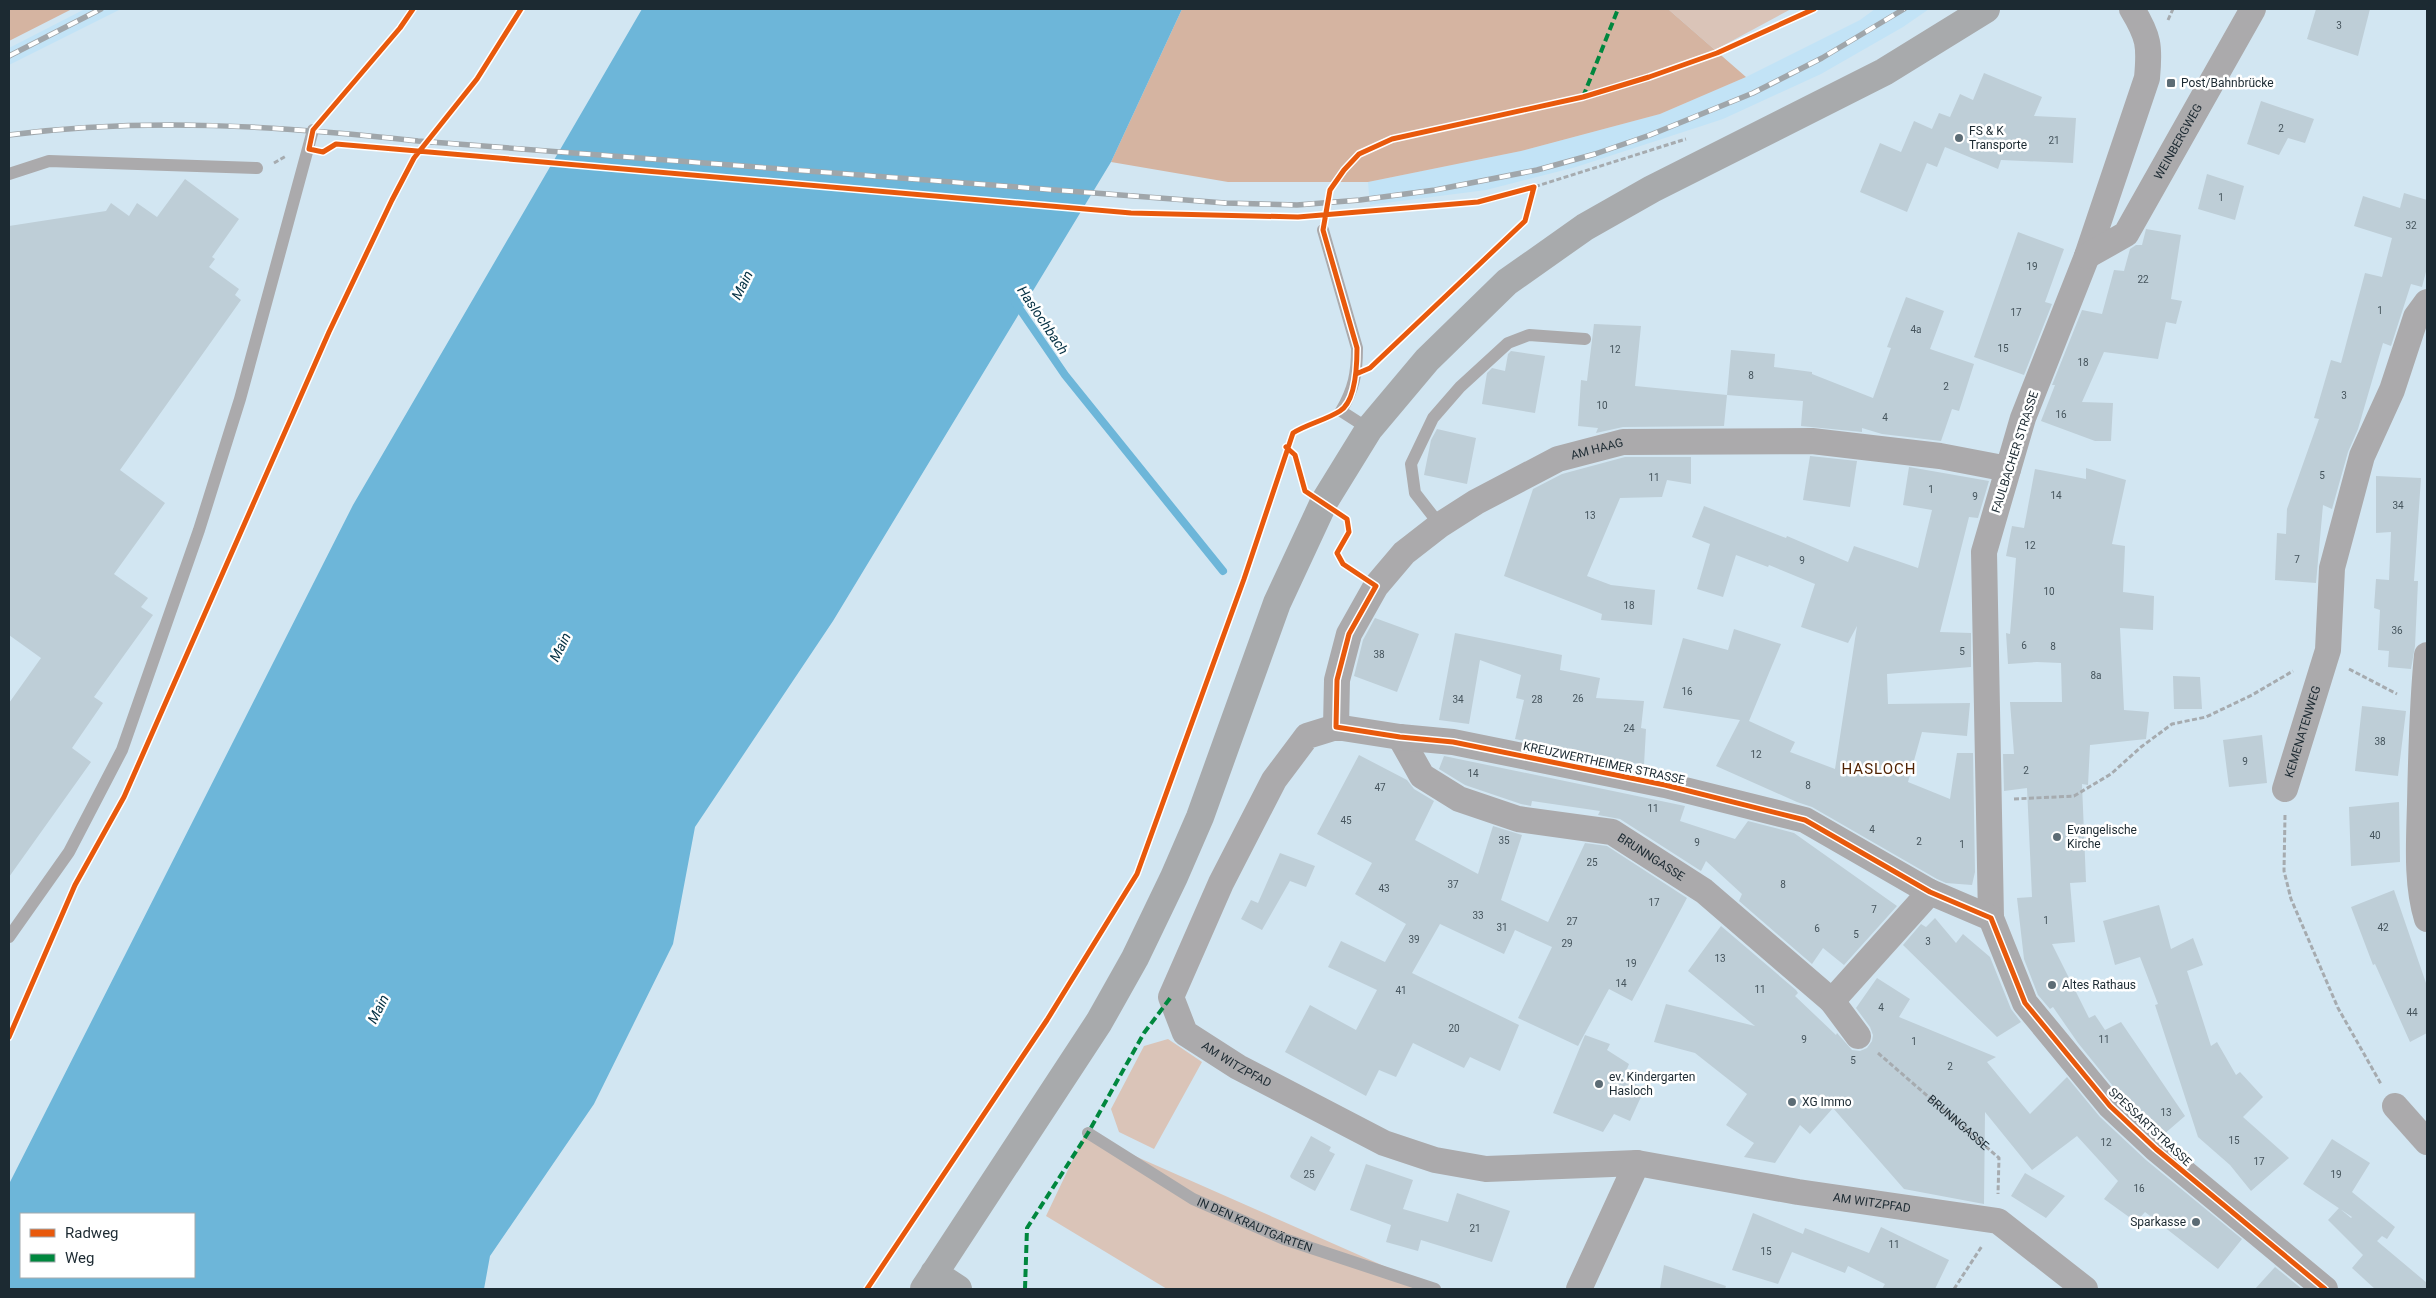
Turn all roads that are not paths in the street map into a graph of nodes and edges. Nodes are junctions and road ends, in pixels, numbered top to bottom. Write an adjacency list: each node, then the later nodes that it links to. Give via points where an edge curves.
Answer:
1 (1986, 9): 11 (main road, via 1884,72 1652,189 1585,227 1507,282 1426,360)
2 (2132, 9): 8 (street, FAULBACHER STRASSE, via 2144,29 2150,50 2147,78)
3 (2253, 9): 8 (street, WEINBERGWEG, via 2126,234)
4 (313, 130): 21 (lane, via 234,418 199,530 122,750 69,852)
5 (257, 168): 6 (lane, via 50,161)
6 (9, 174)
7 (1323, 230): 11 (lane, via 1355,340 1356,374 1352,392 1341,410)
8 (2087, 256): 12 (street, FAULBACHER STRASSE, via 2023,418)
9 (2427, 302): 17 (street, KEMENATENWEG, via 2416,317 2392,390 2362,456 2332,568 2327,653)
10 (1585, 339): 13 (lane, via 1529,335 1508,343 1433,418 1411,464 1415,493)
11 (1368, 429): 28 (main road, via 1324,502 1277,603 1200,817 1135,958 1099,1022)
12 (2008, 469): 13 (street, AM HAAG, via 1940,456 1812,441 1623,442 1558,459); 19 (street, FAULBACHER STRASSE, via 1984,552)
13 (1440, 525): 15 (street, AM HAAG, via 1404,553 1376,586 1349,634 1337,680)
14 (2427, 665): 20 (street, via 2422,707 2419,855)
15 (1336, 727): 16 (street, KREUZWERTHEIMER STRASSE); 27 (street, AM WITZPFAD, via 1307,736 1274,780 1221,883 1171,997 1185,1033 1238,1067 1384,1143 1435,1160 1486,1169)
16 (1400, 738): 18 (street, KREUZWERTHEIMER STRASSE, via 1453,742 1655,783 1805,820); 22 (street, BRUNNGASSE, via 1422,776 1459,799 1518,819 1612,832 1704,890)
17 (2285, 790)
18 (1930, 892): 19 (street, KREUZWERTHEIMER STRASSE); 22 (street)
19 (1991, 918): 33 (street, SPESSARTSTRASSE, via 2025,1003 2110,1106 2156,1149)
20 (2427, 919)
21 (9, 936)
22 (1832, 1001): 23 (street, BRUNNGASSE)
23 (1858, 1036)
24 (2395, 1106): 26 (street)
25 (1088, 1134): 30 (lane, IN DEN KRAUTGÄRTEN, via 1193,1199 1284,1239)
26 (2427, 1142)
27 (1637, 1163): 31 (street); 32 (street, AM WITZPFAD, via 1798,1192 1998,1221)
28 (929, 1281): 29 (main road)
29 (958, 1289)
30 (1435, 1289)
31 (1579, 1289)
32 (2085, 1289)
33 (2325, 1289)

